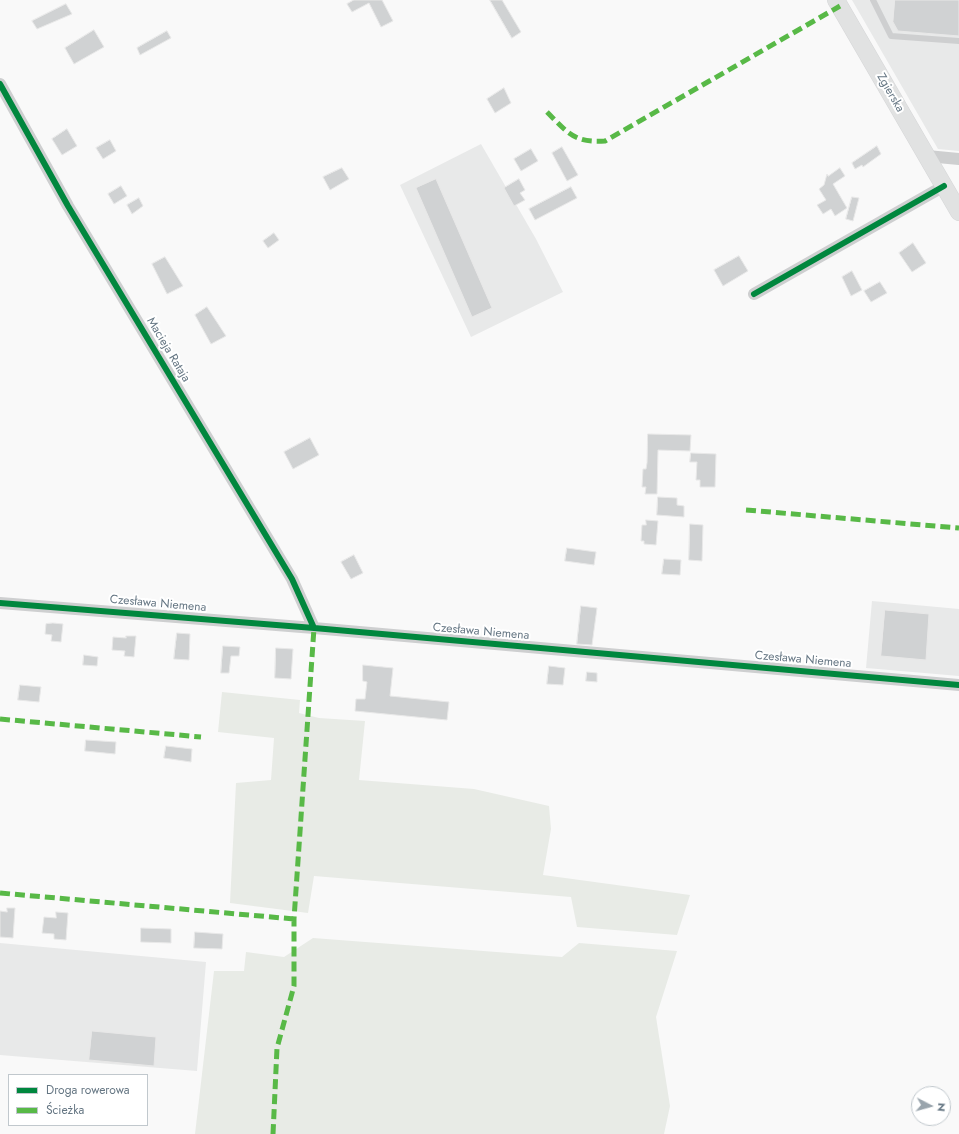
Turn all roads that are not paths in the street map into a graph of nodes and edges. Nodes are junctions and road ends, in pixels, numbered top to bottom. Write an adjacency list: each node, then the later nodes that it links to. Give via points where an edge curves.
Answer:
1 (836, 0): 5 (main road, Zgierska)
2 (874, 0): 3 (lane, via 891,36)
3 (959, 41)
4 (0, 84): 11 (street, Macieja Rataja, via 72,213 292,579)
5 (927, 156): 6 (street); 7 (main road, Zgierska)
6 (959, 159)
7 (944, 186): 8 (main road, Zgierska); 9 (street)
8 (959, 212)
9 (754, 294)
10 (0, 603): 11 (street, Czesława Niemena)
11 (314, 628): 12 (street, Czesława Niemena)
12 (959, 685)

